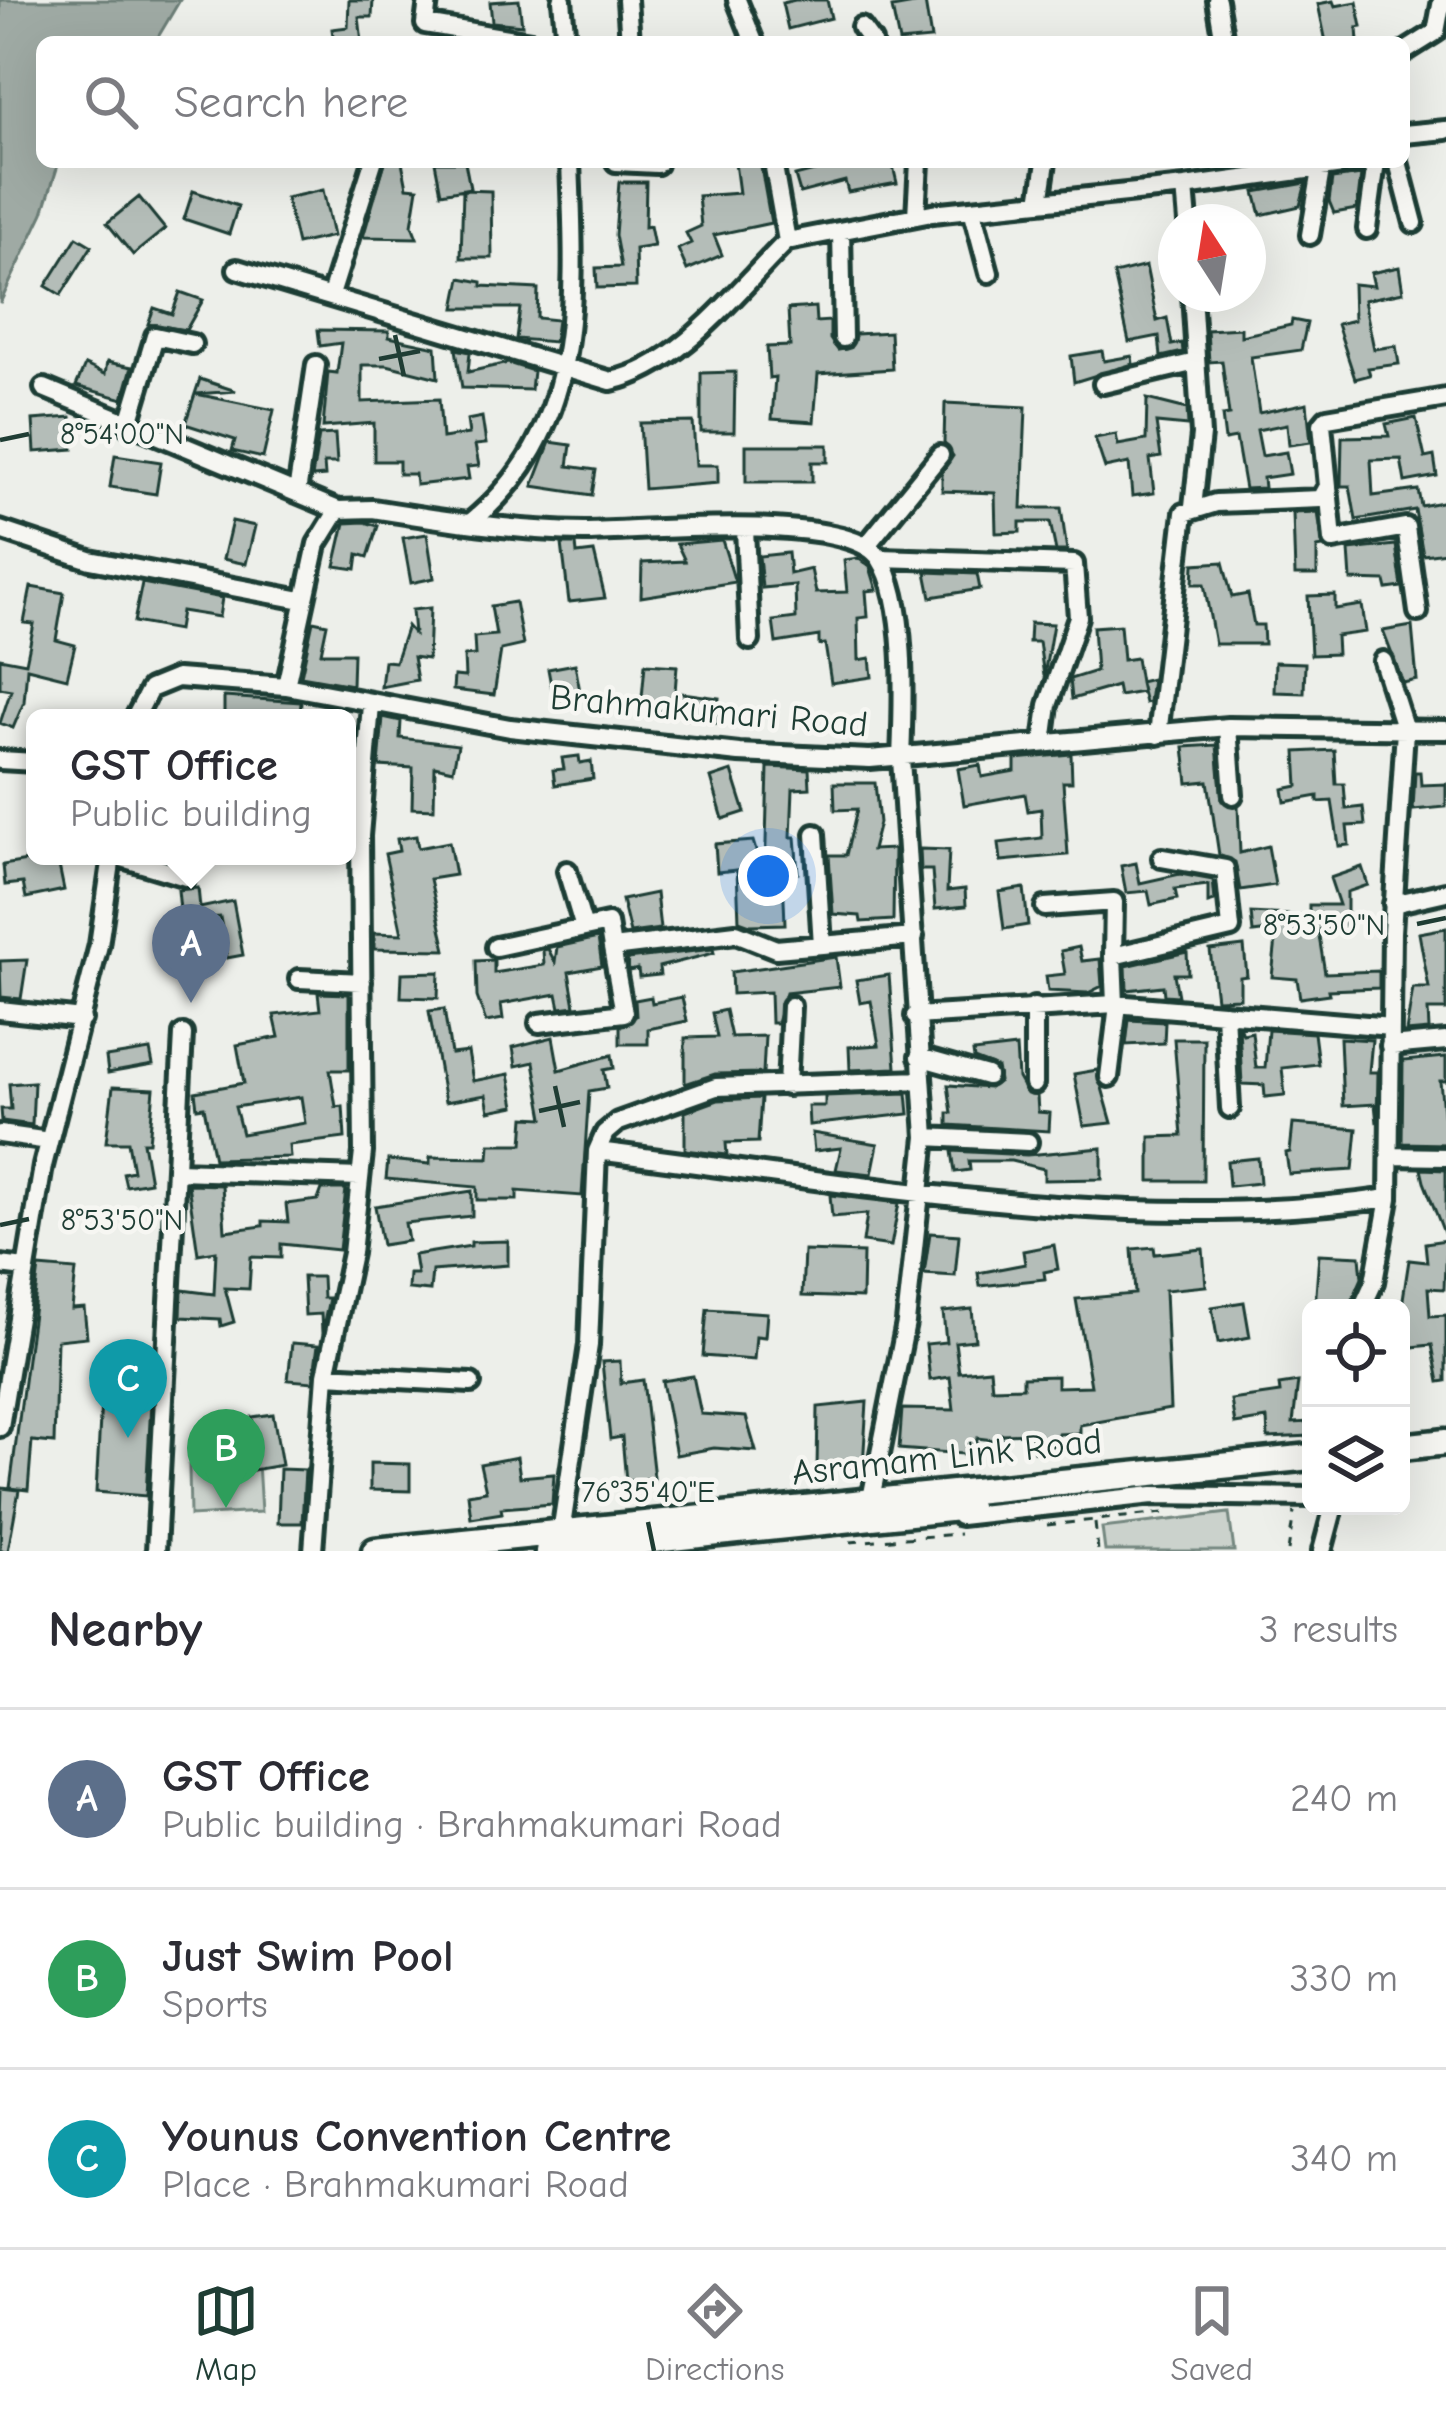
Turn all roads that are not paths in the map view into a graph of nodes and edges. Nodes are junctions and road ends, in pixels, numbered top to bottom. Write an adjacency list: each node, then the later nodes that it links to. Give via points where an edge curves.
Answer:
1 (428, 0): 7 (street, via 425,24)
2 (562, 0): 8 (street)
3 (627, 0): 9 (street)
4 (737, 0): 10 (street)
5 (1217, 0): 11 (street)
6 (1442, 0): 12 (street, via 1436,32)
7 (496, 36)
8 (565, 36)
9 (630, 36)
10 (752, 36)
11 (1223, 36)
12 (1410, 48)
13 (1446, 130): 14 (street)
14 (1410, 133)
15 (371, 168): 37 (street)
16 (570, 168): 43 (street)
17 (774, 168): 34 (street)
18 (919, 168): 29 (street)
19 (1045, 168): 26 (street)
20 (1332, 168): 23 (street)
21 (1375, 168): 31 (street)
22 (1400, 168): 30 (street)
23 (1321, 170): 24 (street); 33 (street)
24 (1233, 171): 25 (street)
25 (1186, 187): 26 (street); 27 (street)
26 (1040, 202): 28 (street)
27 (1187, 204)
28 (972, 209): 29 (street); 36 (street)
29 (916, 216): 32 (street)
30 (1414, 223)
31 (1367, 229)
32 (841, 231): 34 (street); 39 (street)
33 (1310, 235)
34 (787, 241): 43 (street, via 640,375 611,381)
35 (237, 269): 37 (street)
36 (989, 273)
37 (332, 295): 43 (street)
38 (1193, 312): 41 (street)
39 (843, 338)
40 (192, 344): 47 (street, via 155,336)
41 (1196, 362): 44 (street); 51 (street, via 1201,435)
42 (316, 365): 50 (street)
43 (568, 365): 53 (street, via 524,468)
44 (1103, 384)
45 (44, 388): 47 (street)
46 (1446, 398): 49 (street, via 1328,418)
47 (128, 426): 50 (street)
48 (940, 455): 56 (street)
49 (1328, 486): 51 (street, via 1308,503); 58 (street, via 1333,540 1406,527)
50 (297, 494): 52 (street)
51 (1193, 506): 67 (street, via 1181,521)
52 (338, 510): 53 (street); 57 (street, via 316,544)
53 (470, 523): 54 (street, via 583,532)
54 (745, 528): 56 (street, via 821,533); 59 (street)
55 (0, 530): 57 (street, via 91,560)
56 (873, 551): 68 (street, via 1074,564 1078,617); 69 (street, via 890,583 904,705)
57 (302, 600): 61 (street)
58 (1418, 612)
59 (750, 640)
60 (1383, 661): 65 (street)
61 (286, 686): 62 (street, Brahmakumari Road); 63 (street, Brahmakumari Road, via 177,678 150,688)
62 (371, 705): 69 (street, Brahmakumari Road, via 739,753); 87 (street, via 360,836)
63 (140, 709)
64 (1228, 727): 65 (street, Brahmakumari Road); 67 (street, Brahmakumari Road); 70 (street)
65 (1405, 730): 66 (street, Brahmakumari Road); 78 (street)
66 (1446, 730)
67 (1157, 735): 68 (street, Brahmakumari Road)
68 (1043, 743): 69 (street, Brahmakumari Road)
69 (901, 759): 81 (street)
70 (1233, 795)
71 (815, 834): 82 (street)
72 (1162, 858): 85 (street, via 1225,869 1231,928)
73 (112, 865): 94 (street)
74 (145, 865): 76 (street)
75 (567, 871): 80 (street)
76 (186, 877)
77 (1446, 892): 78 (street)
78 (1394, 904): 97 (street)
79 (1045, 907): 85 (street, via 1114,902)
80 (584, 928): 83 (street); 84 (street, via 608,923)
81 (914, 937): 82 (street); 93 (street)
82 (822, 945): 84 (street, via 776,949 736,933)
83 (496, 947)
84 (612, 948): 95 (street, via 624,1012)
85 (1113, 956): 88 (street)
86 (299, 979): 87 (street)
87 (362, 982): 114 (street)
88 (1116, 1005): 90 (street); 92 (street); 101 (street)
89 (791, 1006): 104 (street)
90 (1034, 1006): 93 (street); 103 (street)
91 (0, 1010): 94 (street)
92 (1225, 1012): 97 (street); 105 (street)
93 (915, 1016): 99 (street)
94 (82, 1019): 108 (street)
95 (539, 1023)
96 (183, 1034): 113 (street)
97 (1391, 1037): 98 (street); 111 (street)
98 (1446, 1041)
99 (919, 1058): 100 (street); 102 (street)
100 (988, 1076)
101 (1109, 1077)
102 (922, 1080): 104 (street); 107 (street)
103 (1034, 1084)
104 (787, 1086): 110 (street, via 716,1087 618,1122)
105 (1230, 1108)
106 (0, 1135): 108 (street)
107 (926, 1137): 109 (street); 115 (street)
108 (49, 1141): 118 (street)
109 (1028, 1142)
110 (597, 1150): 115 (street); 132 (street, via 589,1345)
111 (1390, 1156): 112 (street); 116 (street)
112 (1446, 1156)
113 (177, 1172): 114 (street); 133 (street)
114 (360, 1177): 120 (street)
115 (921, 1192): 116 (street, via 1239,1213); 130 (street, via 906,1323)
116 (1389, 1198): 119 (street)
117 (0, 1265): 118 (street)
118 (25, 1268): 122 (street)
119 (1366, 1299)
120 (326, 1375): 121 (street); 134 (street)
121 (471, 1383)
122 (0, 1427)
123 (1446, 1442): 124 (main road)
124 (1410, 1446)
125 (1446, 1457): 127 (main road)
126 (1302, 1458): 130 (main road, Asramam Link Road)
127 (1410, 1461)
128 (1302, 1473): 130 (main road, Asramam Link Road)
129 (1302, 1499): 136 (street, via 1154,1495)
130 (869, 1509): 132 (main road, Asramam Link Road)
131 (1332, 1515): 137 (street)
132 (554, 1542): 135 (main road, Asramam Link Road)
133 (156, 1551)
134 (314, 1551)
135 (374, 1551)
136 (588, 1551)
137 (1322, 1551)

